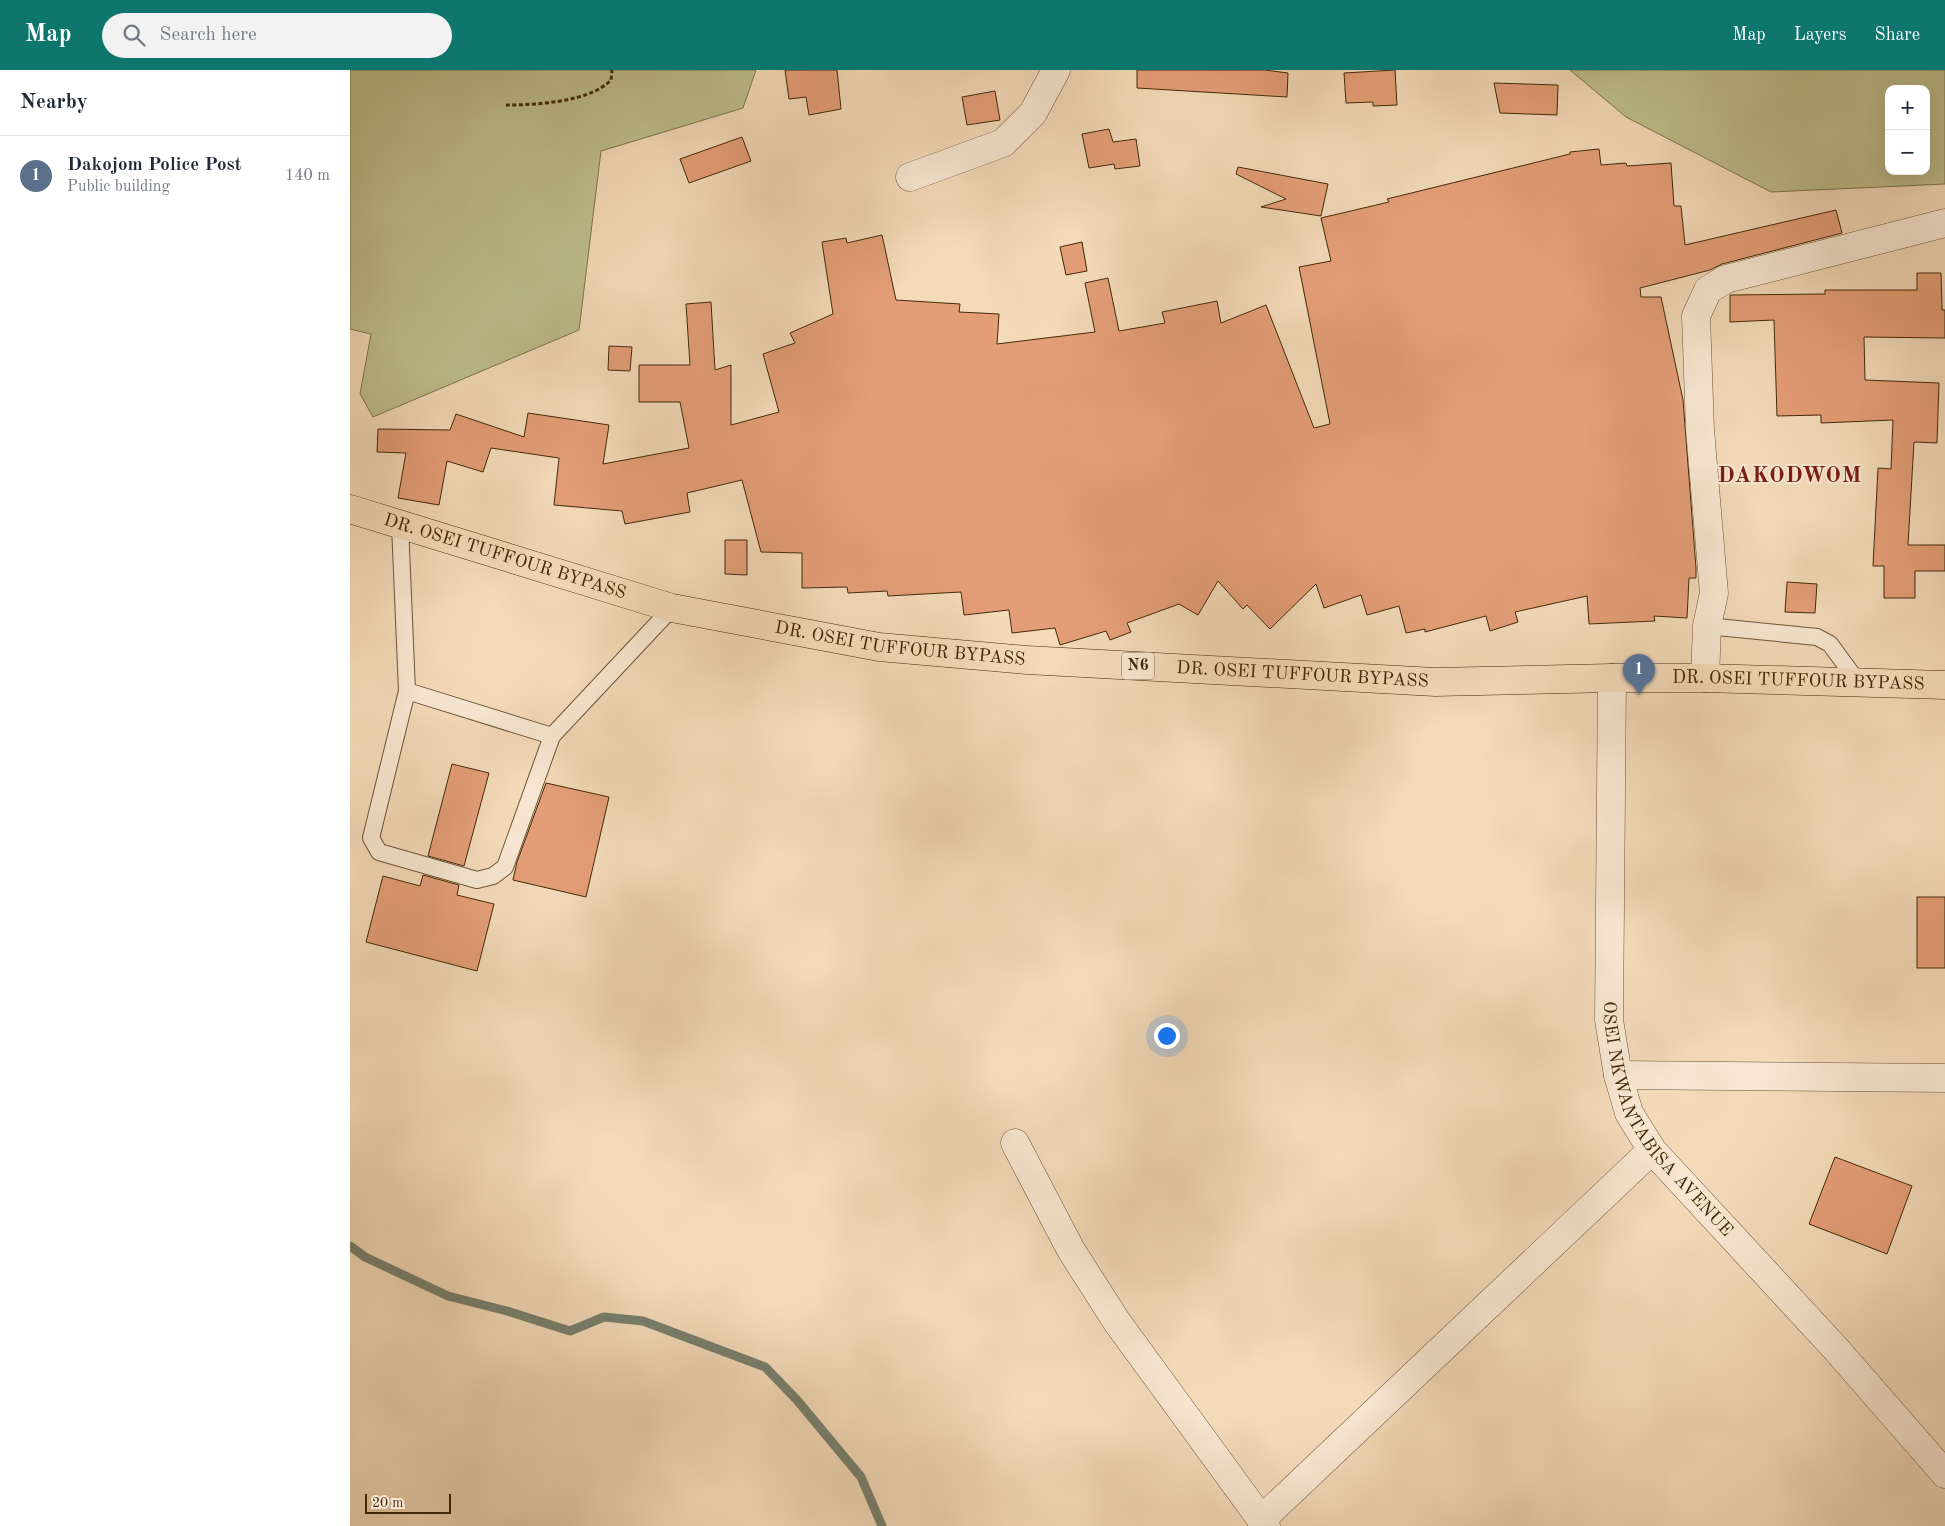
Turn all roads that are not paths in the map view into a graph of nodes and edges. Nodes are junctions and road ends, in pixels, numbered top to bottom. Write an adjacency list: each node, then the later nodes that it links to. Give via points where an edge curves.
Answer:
1 (1056, 70): 2 (street, via 1033,113 1003,143)
2 (910, 177)
3 (1945, 223): 7 (street, via 1726,279 1708,290 1696,316 1700,430 1714,593)
4 (350, 509): 5 (highway, DR. OSEI TUFFOUR BYPASS / N6)
5 (400, 525): 6 (highway, DR. OSEI TUFFOUR BYPASS / N6); 12 (lane)
6 (672, 608): 8 (highway, DR. OSEI TUFFOUR BYPASS / N6, via 879,647 1027,660 1435,682); 13 (lane)
7 (1707, 626): 9 (street); 10 (lane, via 1816,637 1830,644)
8 (1612, 678): 9 (highway, DR. OSEI TUFFOUR BYPASS / N6); 14 (street, OSEI NKWANTABISA AVENUE, via 1609,1020)
9 (1706, 678): 10 (highway, DR. OSEI TUFFOUR BYPASS / N6)
10 (1858, 682): 11 (highway, DR. OSEI TUFFOUR BYPASS / N6)
11 (1945, 685)
12 (407, 691): 13 (lane); 13 (lane, via 371,838 379,852 477,880 493,876 505,867)
13 (552, 736)
14 (1618, 1075): 15 (street); 17 (street, OSEI NKWANTABISA AVENUE, via 1629,1113)
15 (1945, 1078)
16 (1015, 1143): 19 (street, via 1071,1250 1112,1314)
17 (1652, 1150): 18 (street, OSEI NKWANTABISA AVENUE, via 1836,1349); 19 (street)
18 (1945, 1474)
19 (1263, 1523)

